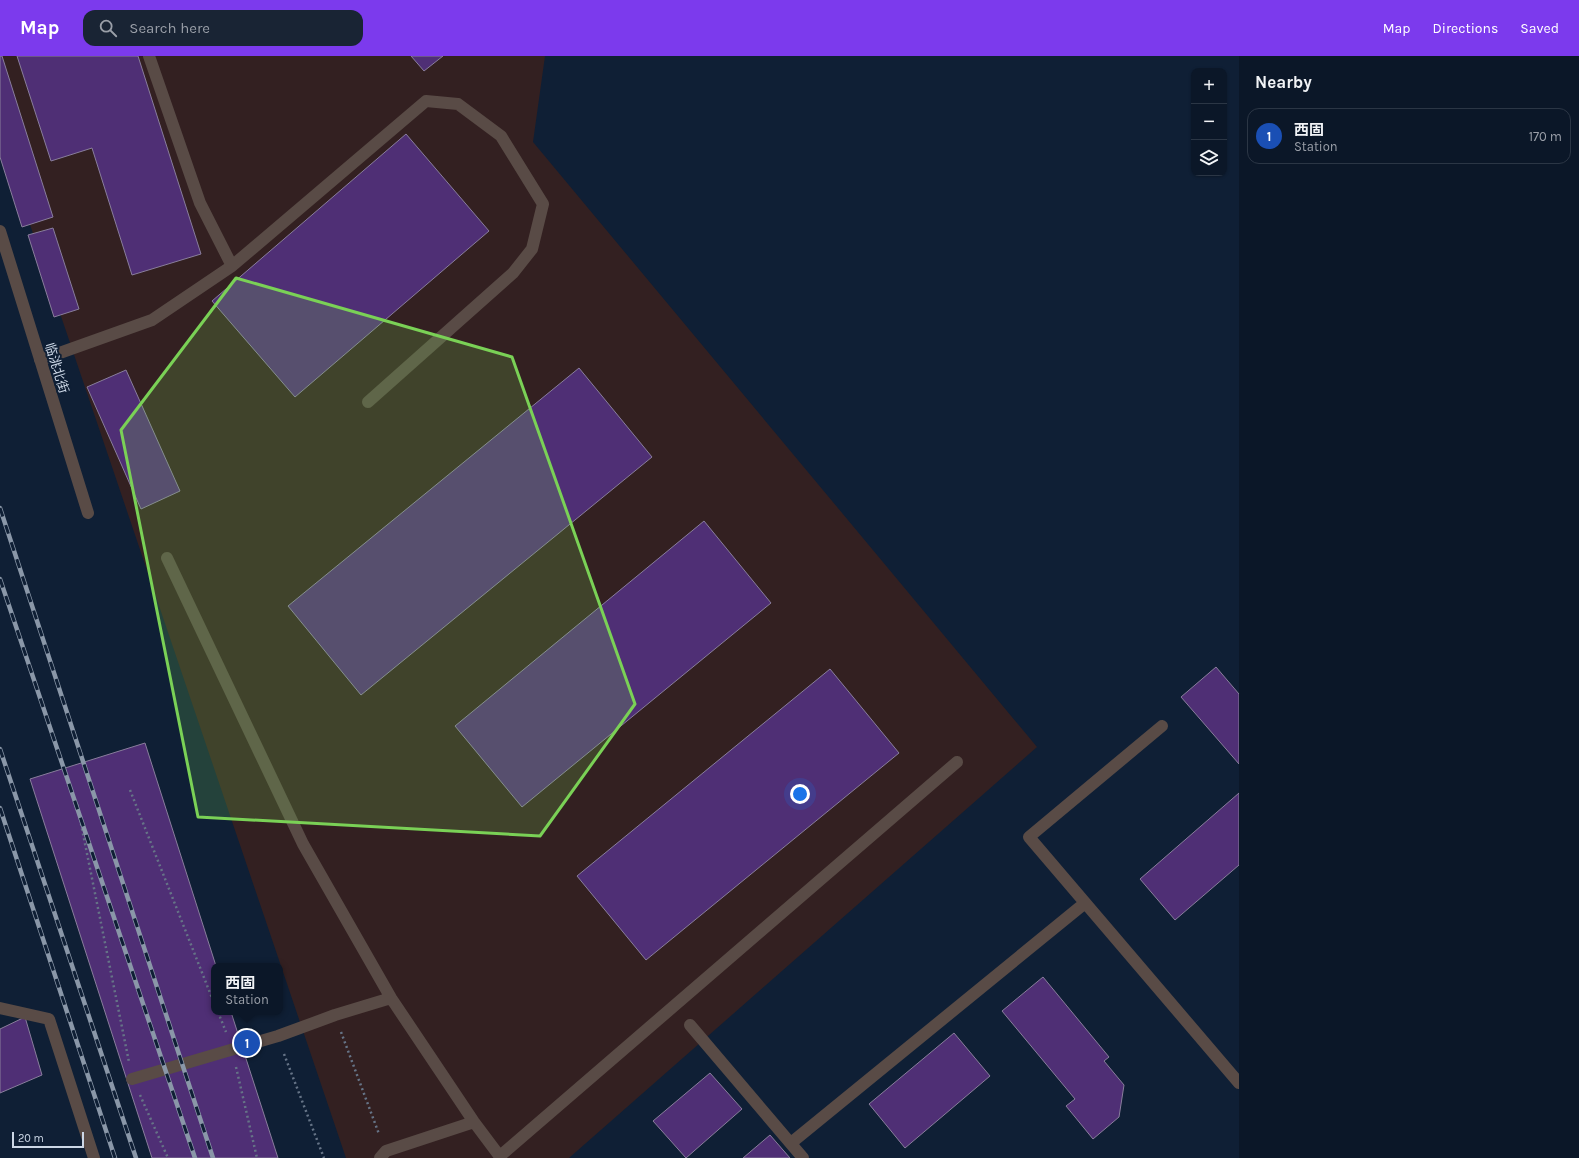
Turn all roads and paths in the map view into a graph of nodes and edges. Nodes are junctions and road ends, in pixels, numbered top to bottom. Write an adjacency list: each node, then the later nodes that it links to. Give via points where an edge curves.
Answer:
1 (149, 56): 3 (street, via 200,203)
2 (0, 232): 4 (street, 临洮北街)
3 (232, 266): 4 (street, via 152,320); 5 (street, via 426,101 458,104 501,136 543,204 532,249 513,272)
4 (40, 360): 6 (street, 临洮北街)
5 (368, 402)
6 (88, 514)
7 (167, 558): 14 (street, via 303,844)
8 (1162, 726): 12 (street, via 1029,837)
9 (957, 762): 26 (street)
10 (130, 790): 13 (path)
11 (76, 804): 21 (path)
12 (1085, 903): 22 (street); 24 (street)
13 (211, 994)
14 (391, 998): 17 (street); 23 (street)
15 (0, 1008): 27 (street, via 49,1019)
16 (219, 1015): 20 (path)
17 (335, 1015): 19 (street); 25 (path)
18 (690, 1025): 24 (street)
19 (278, 1036): 20 (street); 30 (path)
20 (232, 1048): 21 (street); 29 (path)
21 (132, 1078): 28 (path)
22 (1239, 1083)
23 (474, 1122): 25 (street); 26 (street)
24 (791, 1143): 31 (street)
25 (383, 1155)
26 (501, 1157)
27 (94, 1158)
28 (168, 1158)
29 (257, 1158)
30 (324, 1158)
31 (803, 1158)

